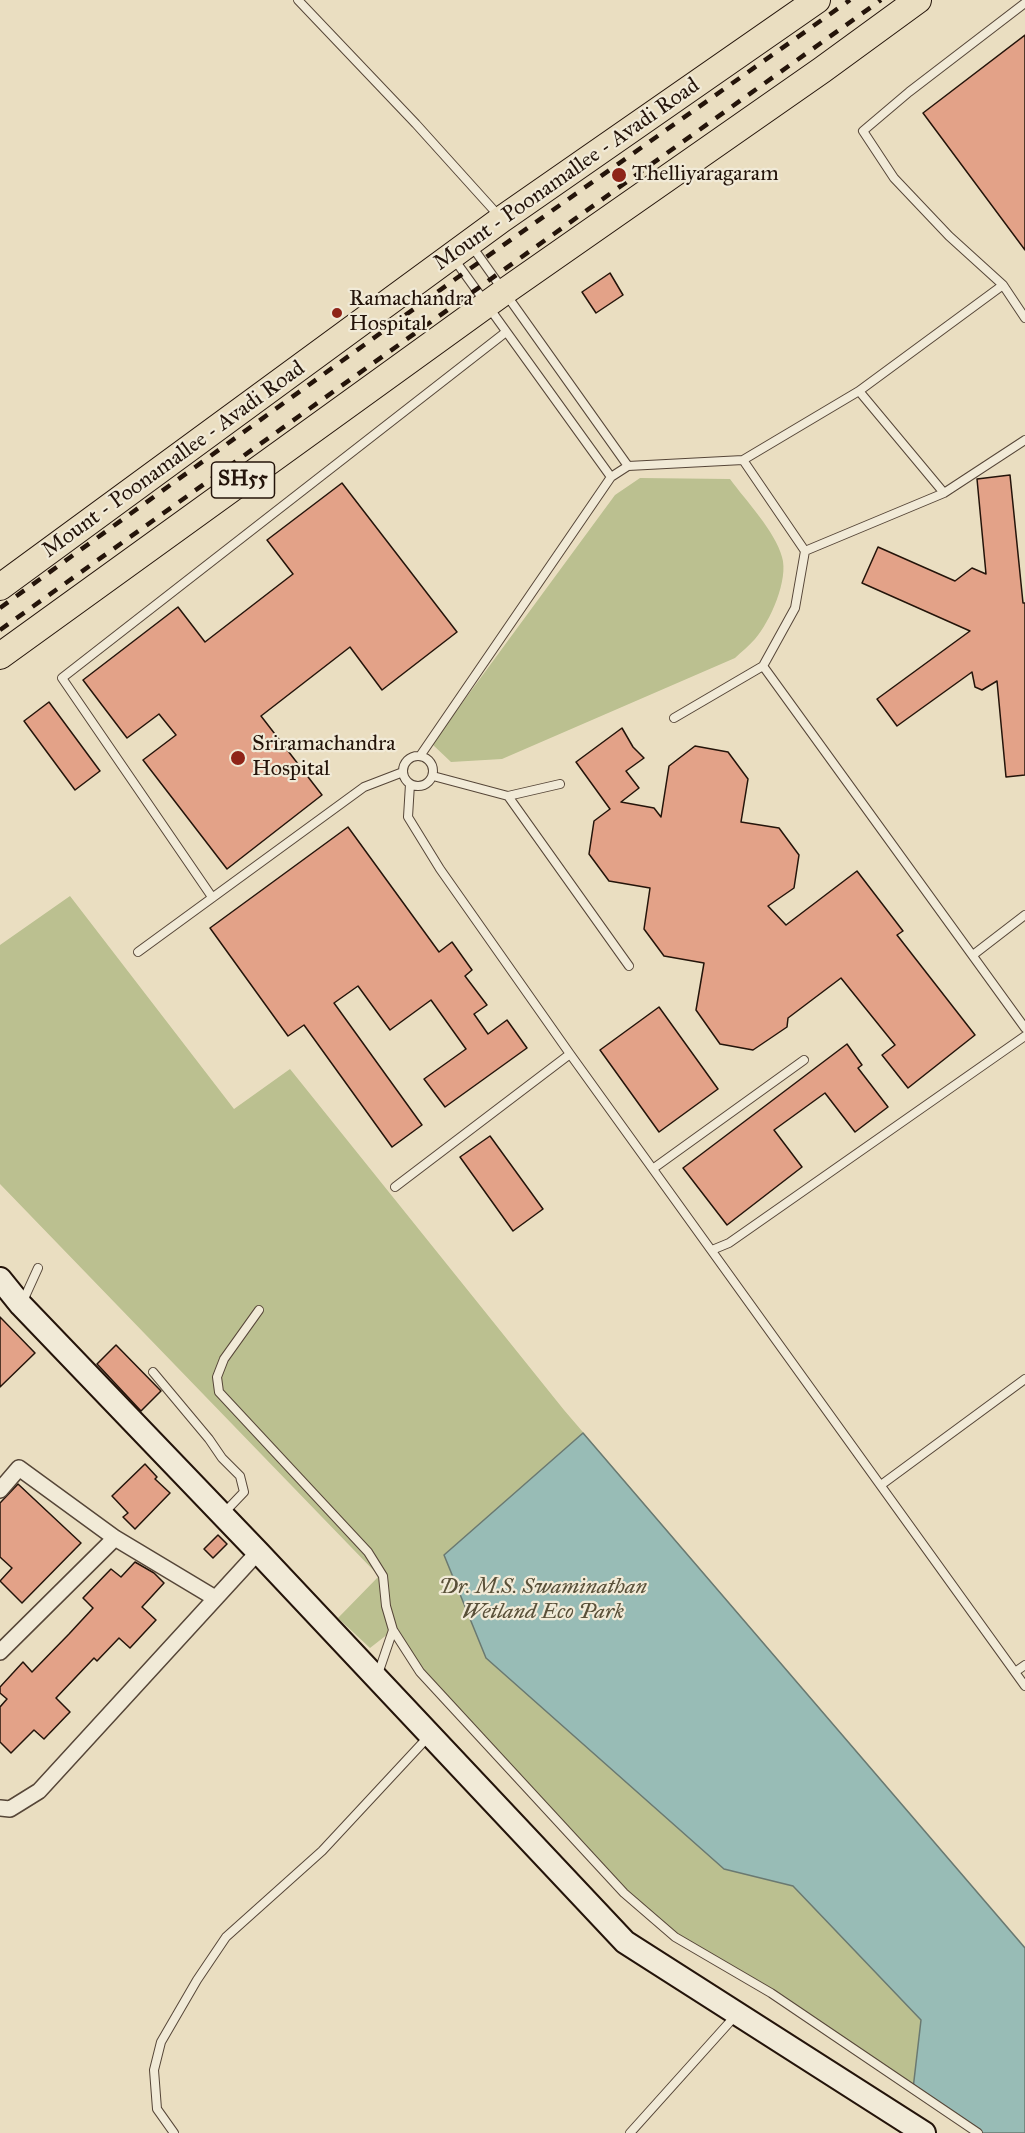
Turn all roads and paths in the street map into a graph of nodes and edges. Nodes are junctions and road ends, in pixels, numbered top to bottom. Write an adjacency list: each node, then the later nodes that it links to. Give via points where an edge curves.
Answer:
1 (298, 0): 5 (lane)
2 (817, 0): 5 (main road, Mount - Poonamallee - Avadi Road / SH55)
3 (918, 0): 8 (main road, SH55)
4 (1025, 3): 7 (lane, via 863,131 908,194)
5 (502, 219): 6 (main road, Mount - Poonamallee - Avadi Road / SH55)
6 (461, 250): 8 (lane); 8 (lane); 18 (main road, Mount - Poonamallee - Avadi Road / SH55)
7 (1003, 285): 9 (lane); 11 (lane)
8 (495, 298): 10 (lane); 14 (lane); 19 (main road, SH55)
9 (1025, 318)
10 (507, 332): 15 (lane); 28 (lane, via 62,678)
11 (859, 391): 13 (lane); 16 (lane)
12 (1025, 440): 16 (lane)
13 (743, 460): 14 (lane); 17 (lane)
14 (628, 466): 15 (lane)
15 (610, 477): 22 (lane)
16 (944, 493): 17 (lane)
17 (805, 551): 20 (lane, via 795,608)
18 (0, 587)
19 (0, 656)
20 (763, 666): 21 (lane); 31 (lane)
21 (674, 718)
22 (420, 756): 23 (lane, via 407,760); 24 (lane, via 431,763)
23 (403, 772): 25 (lane); 28 (lane, via 364,787)
24 (433, 776): 25 (lane, via 423,786); 27 (lane)
25 (410, 784): 35 (lane, via 408,817)
26 (560, 784): 27 (lane)
27 (508, 796): 32 (lane)
28 (212, 897): 30 (lane)
29 (1025, 915): 31 (lane)
30 (138, 952)
31 (973, 956): 33 (lane)
32 (629, 966)
33 (1025, 1028)
34 (1025, 1036): 39 (lane, via 729,1243)
35 (570, 1054): 37 (lane); 38 (lane)
36 (804, 1060): 37 (lane)
37 (654, 1168): 39 (lane)
38 (395, 1187)
39 (712, 1250): 46 (lane)
40 (38, 1268): 42 (lane)
41 (1, 1282): 42 (street)
42 (21, 1305): 48 (street)
43 (259, 1310): 52 (lane, via 224,1359 217,1377 219,1392 368,1552 383,1576)
44 (153, 1372): 48 (lane, via 240,1476 244,1492)
45 (1025, 1379): 46 (lane)
46 (881, 1485): 55 (lane)
47 (0, 1490): 49 (street, via 19,1468)
48 (222, 1515): 50 (street)
49 (115, 1538): 51 (street); 53 (street)
50 (258, 1552): 51 (street); 56 (street)
51 (215, 1598): 59 (street, via 39,1791 10,1809)
52 (393, 1630): 56 (lane); 64 (lane, via 420,1672 624,1893 675,1937 771,1993)
53 (0, 1652)
54 (1025, 1665): 55 (lane)
55 (1015, 1672): 57 (lane)
56 (376, 1678): 58 (street)
57 (1025, 1686)
58 (430, 1735): 60 (street, via 625,1942); 61 (lane, via 322,1851 226,1937 197,1980 161,2042 154,2070 157,2109)
59 (0, 1808)
60 (736, 2013): 62 (lane); 63 (street)
61 (174, 2133)
62 (630, 2133)
63 (924, 2133)
64 (978, 2133)

